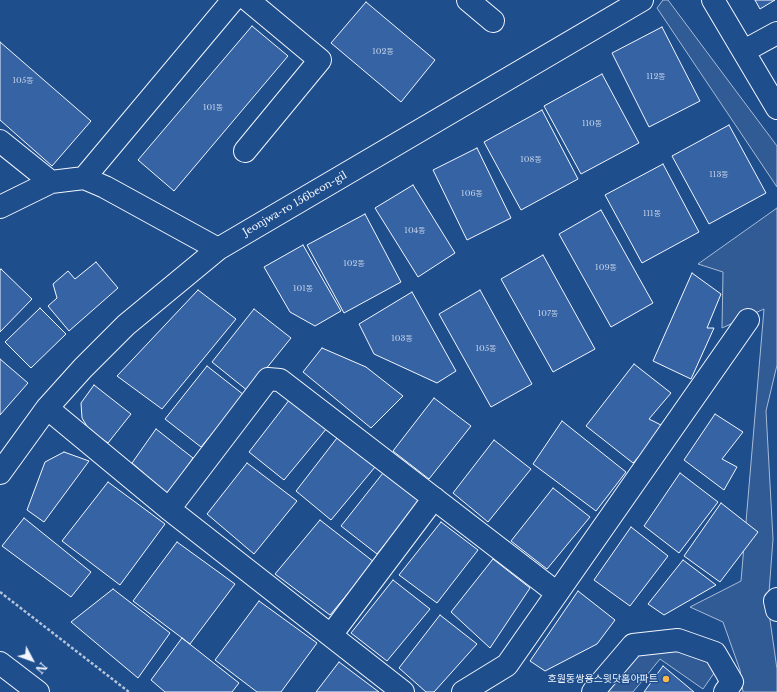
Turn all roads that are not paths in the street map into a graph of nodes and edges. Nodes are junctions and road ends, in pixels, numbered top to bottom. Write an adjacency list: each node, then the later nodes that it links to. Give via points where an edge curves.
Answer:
1 (233, 0): 12 (street)
2 (248, 0): 11 (street, via 320,60)
3 (468, 0): 6 (street)
4 (642, 0): 15 (street, Jeonjwa-ro 156beon-gil)
5 (713, 0): 8 (street)
6 (493, 21)
7 (777, 33): 8 (street)
8 (744, 51): 9 (street)
9 (777, 108)
10 (0, 141): 13 (street)
11 (245, 150)
12 (84, 178): 13 (street); 15 (street)
13 (51, 182): 14 (street)
14 (0, 207)
15 (218, 249): 17 (street, Jeonjwa-ro 156beon-gil, via 126,325)
16 (748, 320): 21 (street)
17 (48, 408): 18 (street, Jeonjwa-ro 156beon-gil); 20 (street)
18 (0, 473)
19 (434, 498): 20 (street, via 280,380 268,379); 21 (street); 24 (street)
20 (169, 509): 24 (street)
21 (557, 594): 29 (street, via 507,665)
22 (777, 599): 23 (street)
23 (777, 610)
24 (330, 635): 28 (street)
25 (0, 663): 27 (street)
26 (730, 689): 30 (street, via 715,653 678,640 633,645)
27 (38, 692)
28 (403, 692)
29 (463, 692)
30 (593, 692)

